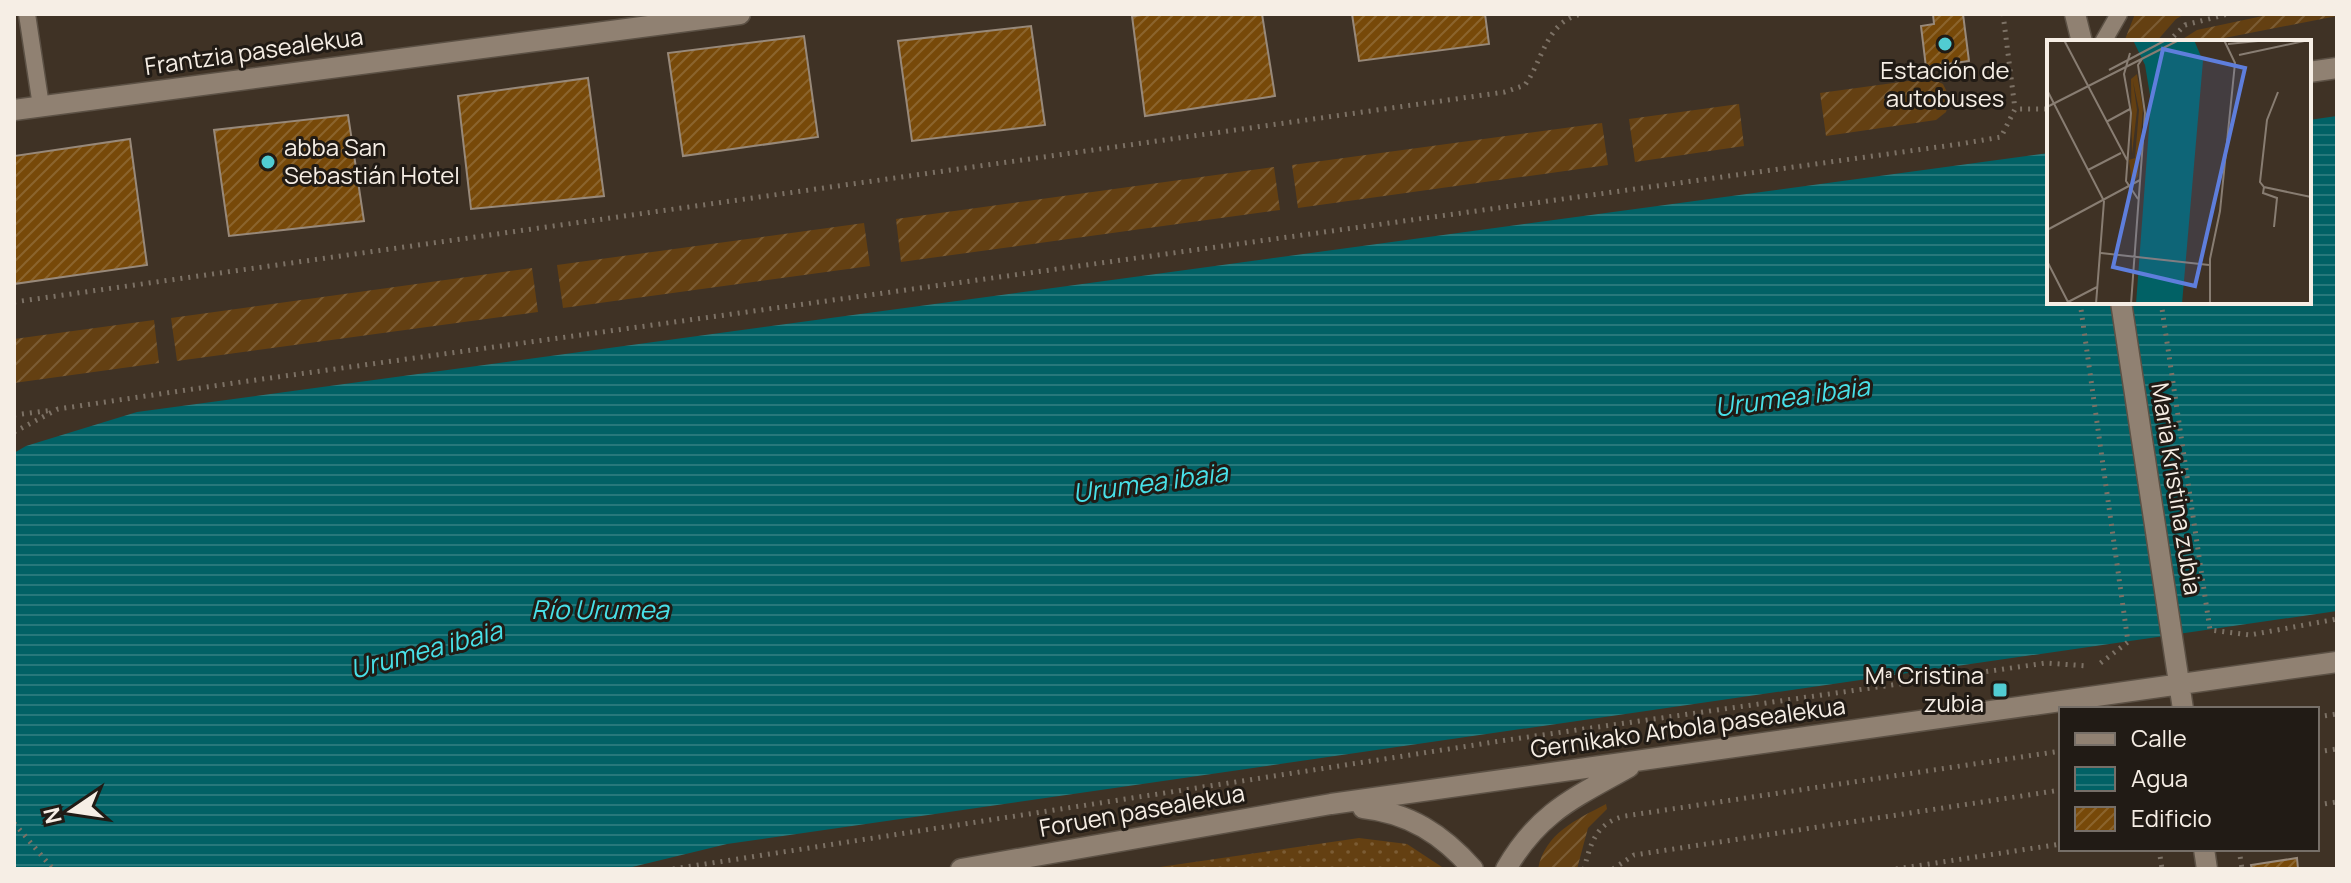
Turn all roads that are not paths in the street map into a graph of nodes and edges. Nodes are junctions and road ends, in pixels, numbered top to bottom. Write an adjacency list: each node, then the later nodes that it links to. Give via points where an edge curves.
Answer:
1 (27, 14): 11 (lane)
2 (740, 14): 11 (main road, Frantzia pasealekua)
3 (2075, 14): 6 (main road)
4 (2087, 14): 7 (main road)
5 (2119, 14): 8 (lane)
6 (2084, 40)
7 (2085, 40)
8 (2104, 40)
9 (2337, 68): 10 (main road)
10 (2311, 72)
11 (41, 106): 12 (main road, Frantzia pasealekua)
12 (14, 110)
13 (2121, 304): 15 (main road, Maria Kristina zubia)
14 (2337, 662): 15 (main road, Gernikako Arbola pasealekua)
15 (2180, 685): 16 (main road, Maria Kristina zubia); 17 (main road, Gernikako Arbola pasealekua)
16 (2183, 707)
17 (1640, 761): 18 (main road, Gernikako Arbola pasealekua); 21 (main road, via 1550,813 1528,834)
18 (1331, 804): 19 (main road, Foruen pasealekua); 20 (main road, via 1408,817)
19 (961, 869)
20 (1473, 869)
21 (1506, 869)

